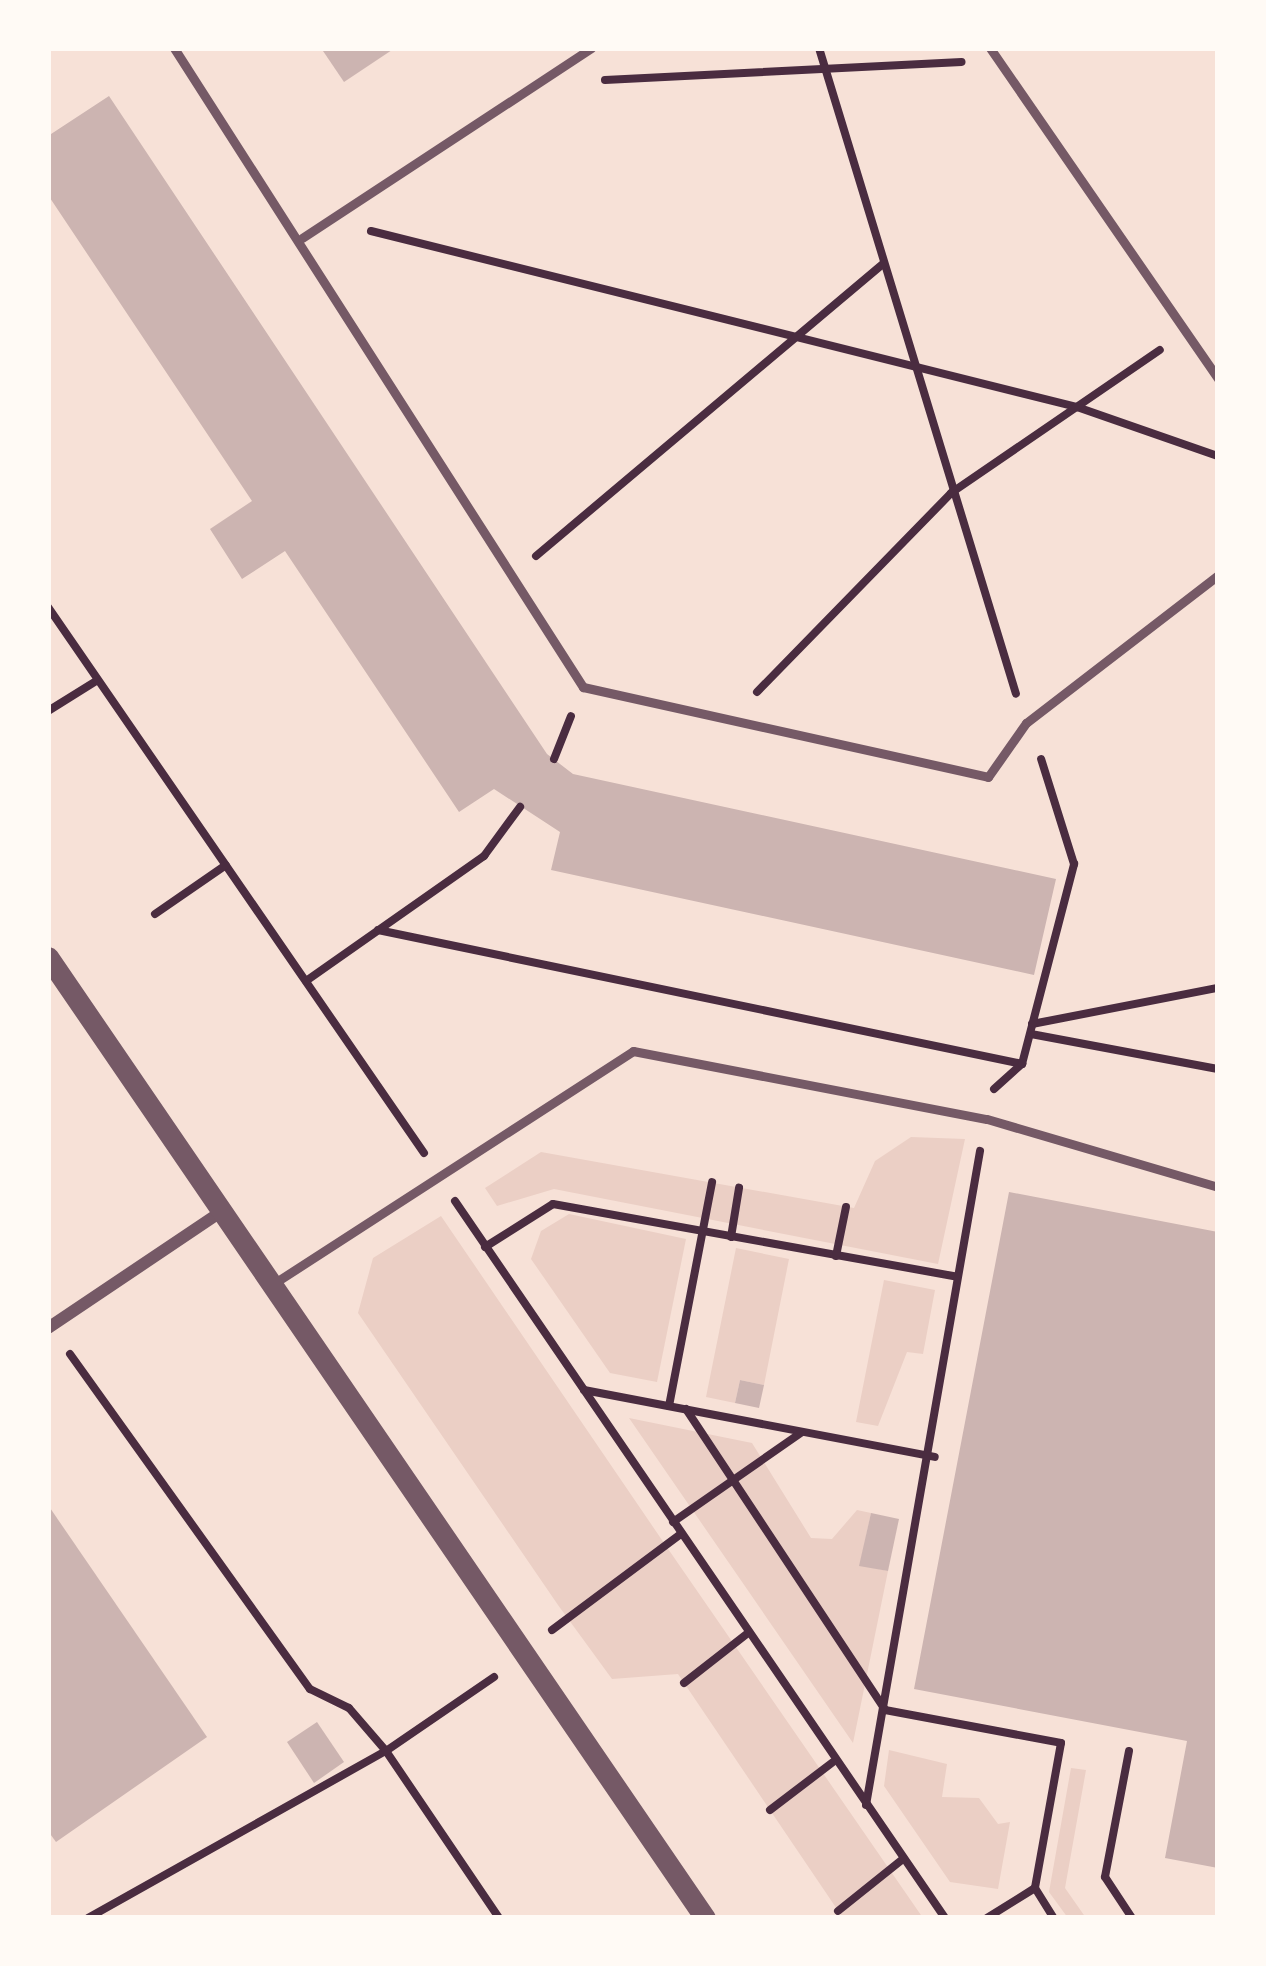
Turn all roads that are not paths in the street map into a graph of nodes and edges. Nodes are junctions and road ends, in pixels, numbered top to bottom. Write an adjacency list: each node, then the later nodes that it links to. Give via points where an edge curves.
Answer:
1 (174, 48): 4 (lane)
2 (591, 48): 4 (lane)
3 (990, 48): 5 (lane)
4 (302, 238): 6 (lane, via 583,687 988,777 1026,723)
5 (1218, 379)
6 (1218, 575)
7 (48, 957): 9 (street)
8 (1218, 1187): 10 (lane, via 987,1119 633,1051)
9 (222, 1211): 10 (street); 11 (street)
10 (273, 1284): 12 (street)
11 (49, 1327)
12 (706, 1918)

